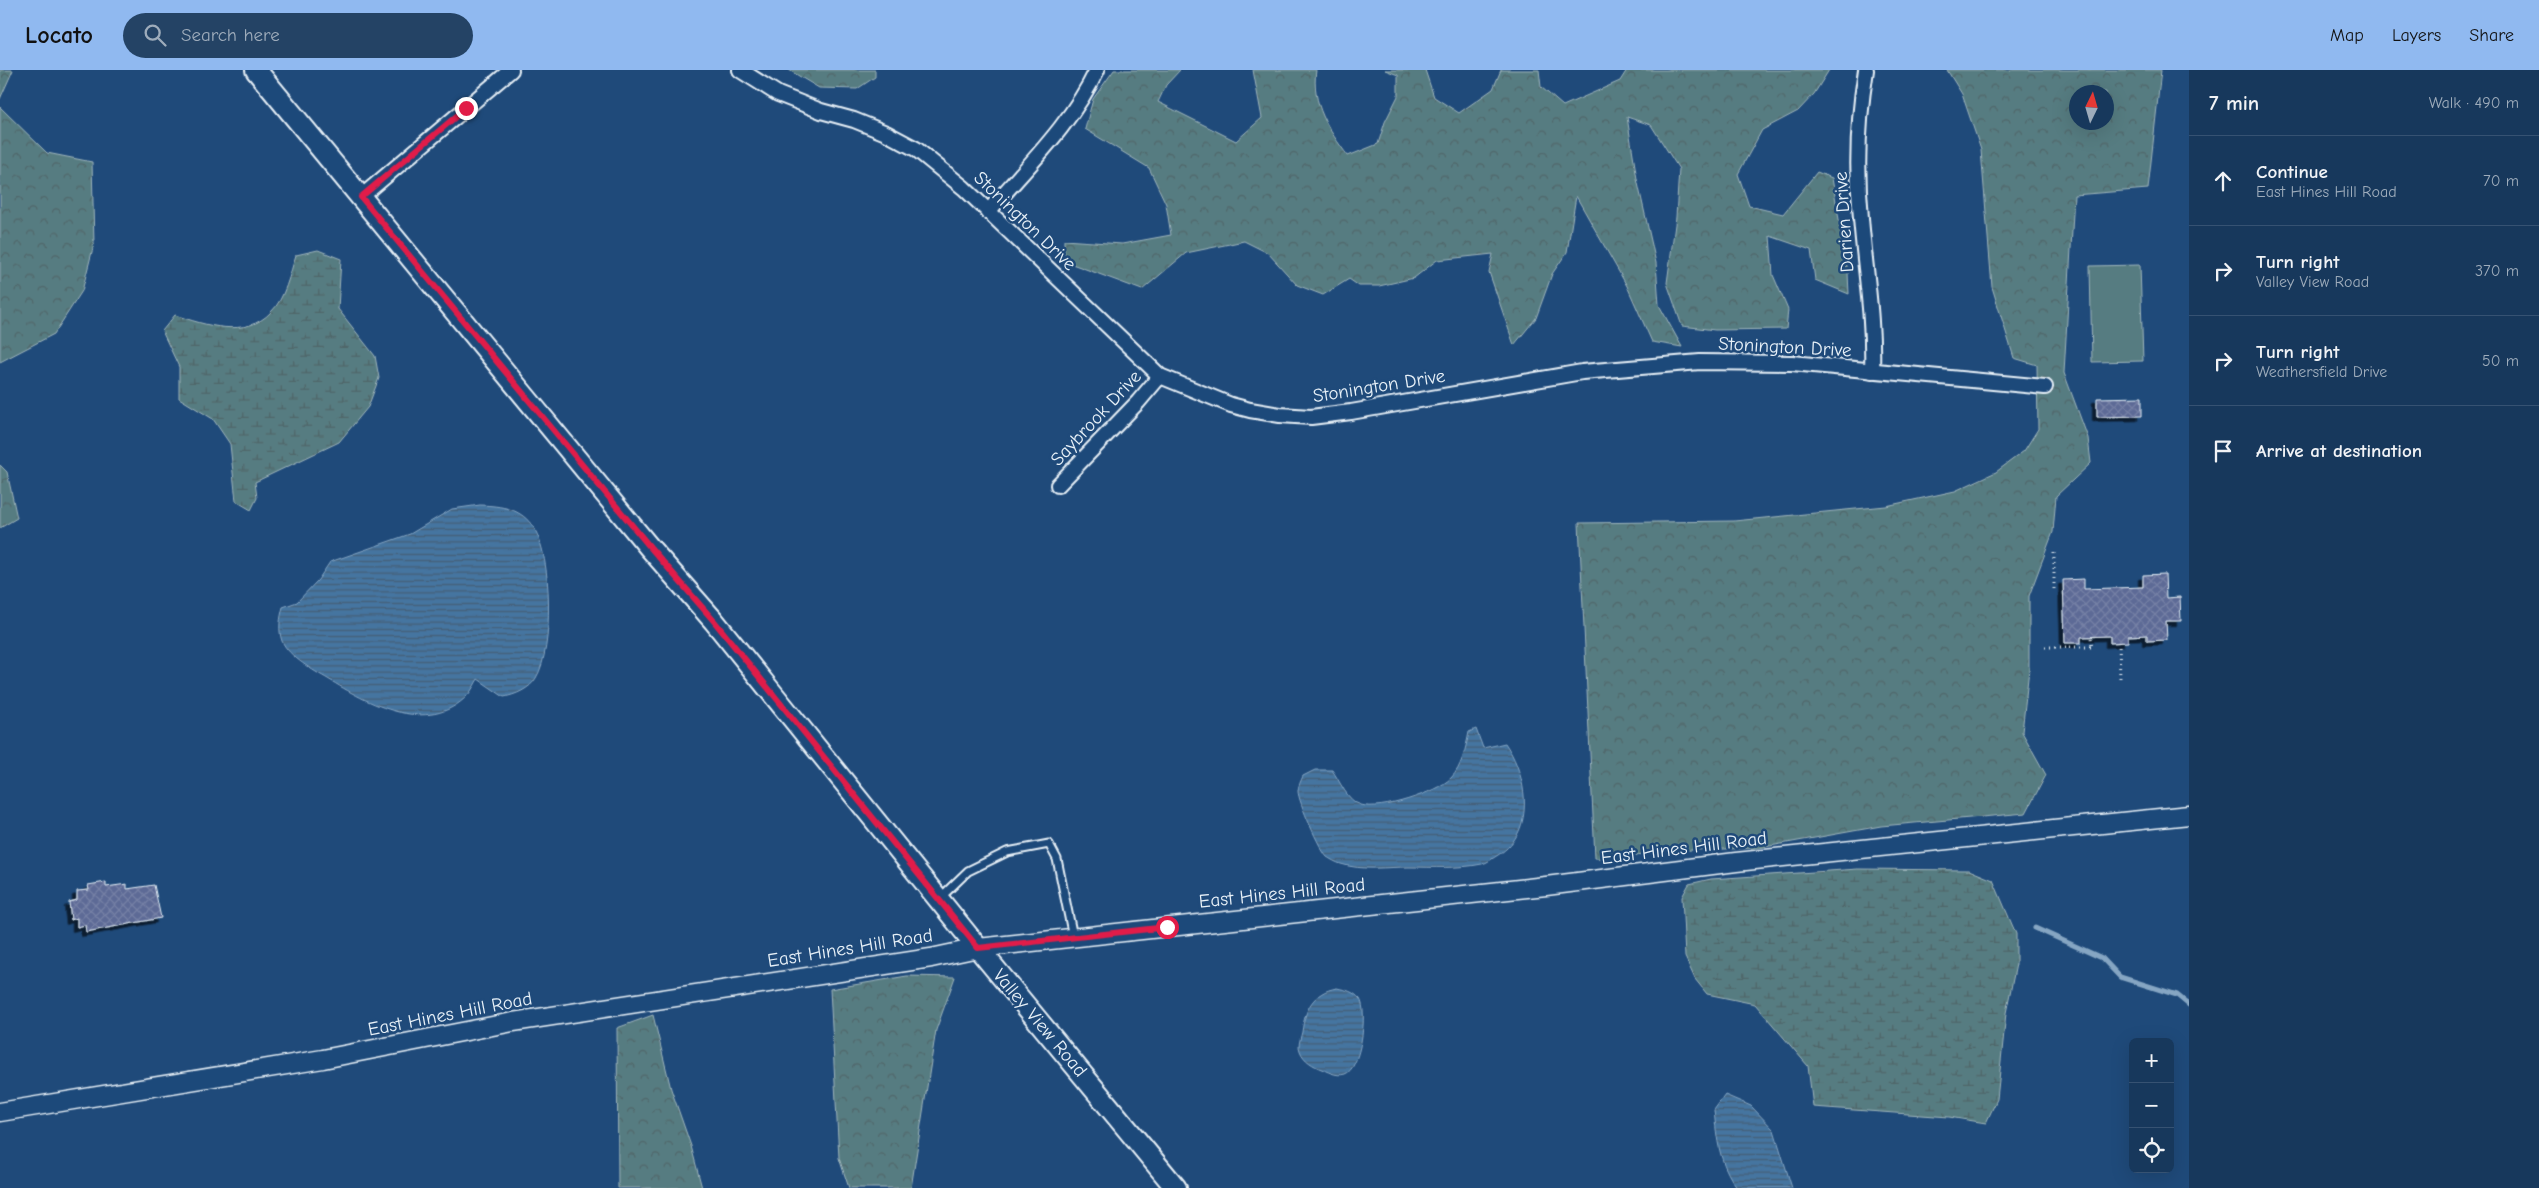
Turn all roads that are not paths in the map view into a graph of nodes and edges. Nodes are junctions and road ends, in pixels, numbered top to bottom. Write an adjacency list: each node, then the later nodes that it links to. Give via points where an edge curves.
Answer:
1 (256, 70): 6 (main road, Valley View Road)
2 (511, 70): 6 (street)
3 (740, 70): 7 (street, Stonington Drive, via 778,94 854,120 916,149)
4 (1097, 70): 7 (street, via 1055,137)
5 (1866, 70): 8 (street, Darien Drive, via 1860,106 1859,190 1872,328)
6 (361, 197): 13 (main road, Valley View Road, via 714,621)
7 (988, 212): 9 (street, Stonington Drive)
8 (1872, 371): 9 (street, Stonington Drive, via 1741,361 1659,364 1528,380 1351,412 1311,416 1280,415 1231,405); 10 (street, Stonington Drive)
9 (1160, 376): 11 (street, Saybrook Drive)
10 (2045, 388)
11 (1058, 485)
12 (2189, 815): 14 (street, East Hines Hill Road, via 1736,862)
13 (939, 899): 14 (lane, via 968,871 1007,852 1049,844 1057,859); 15 (main road, Valley View Road)
14 (1073, 937): 15 (street, East Hines Hill Road)
15 (978, 948): 16 (street, East Hines Hill Road, via 513,1022 324,1059); 17 (main road, Valley View Road)
16 (0, 1112)
17 (1176, 1188)

